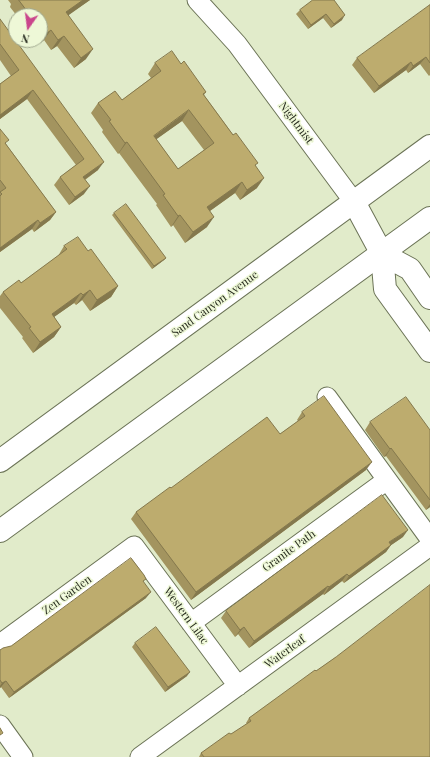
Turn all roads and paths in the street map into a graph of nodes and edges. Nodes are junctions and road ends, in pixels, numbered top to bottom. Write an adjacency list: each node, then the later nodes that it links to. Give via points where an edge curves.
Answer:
1 (197, 0): 3 (street, Nightmist, via 237,44)
2 (430, 146): 3 (main road, Sand Canyon Avenue)
3 (354, 202): 5 (main road, Nightmist); 9 (main road, Sand Canyon Avenue)
4 (430, 218): 5 (main road)
5 (382, 254): 6 (main road, via 410,269); 7 (main road, Nightmist, via 385,289); 11 (main road)
6 (430, 298)
7 (430, 351)
8 (328, 397): 10 (street)
9 (0, 461)
10 (387, 480): 12 (street); 15 (street, Granite Path)
11 (0, 531)
12 (430, 539)
13 (134, 546): 15 (street, Western Lilac); 16 (street, Zen Garden)
14 (430, 546): 17 (street, Waterleaf)
15 (191, 623): 17 (street, Western Lilac)
16 (0, 644)
17 (238, 686): 20 (street, Waterleaf)
18 (0, 725): 19 (street)
19 (18, 755)
20 (147, 755)

